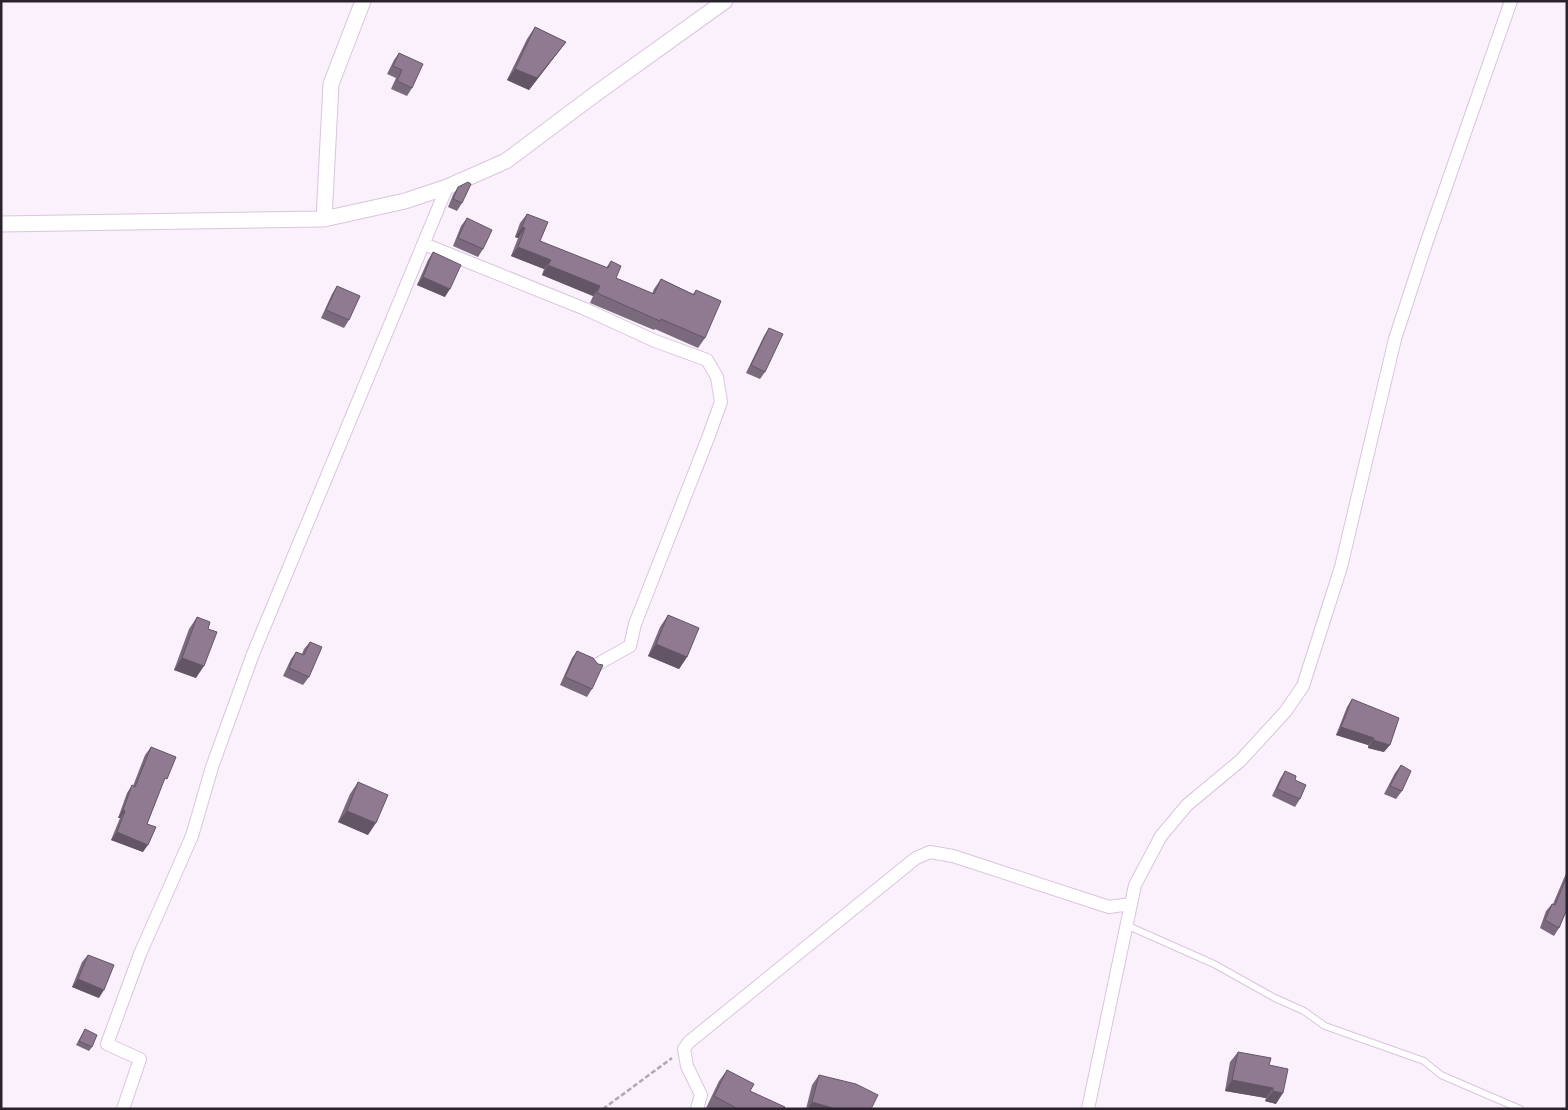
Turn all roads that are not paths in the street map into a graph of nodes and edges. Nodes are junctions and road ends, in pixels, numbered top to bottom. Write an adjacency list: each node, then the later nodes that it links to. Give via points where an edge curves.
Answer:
1 (362, 1): 5 (street, via 331,84)
2 (725, 1): 4 (street, via 506,161)
3 (1511, 1): 9 (street, via 1395,340 1341,567 1303,686 1285,712 1240,761 1187,805 1161,836 1135,885)
4 (447, 187): 5 (street, via 405,202); 7 (street)
5 (324, 219): 6 (street)
6 (1, 224)
7 (424, 244): 8 (street, via 707,360 717,377 721,402 630,646); 11 (street, via 254,654 212,767 192,836 140,954 107,1044 140,1058)
8 (596, 666)
9 (1131, 904): 10 (street); 12 (street, via 1109,907 953,856 930,852 916,858 689,1042 684,1049 687,1066 701,1095)
10 (1126, 925): 13 (street); 14 (lane, via 1214,964 1304,1011 1325,1026 1424,1061 1441,1075)
11 (123, 1109)
12 (697, 1109)
13 (1088, 1109)
14 (1520, 1109)

